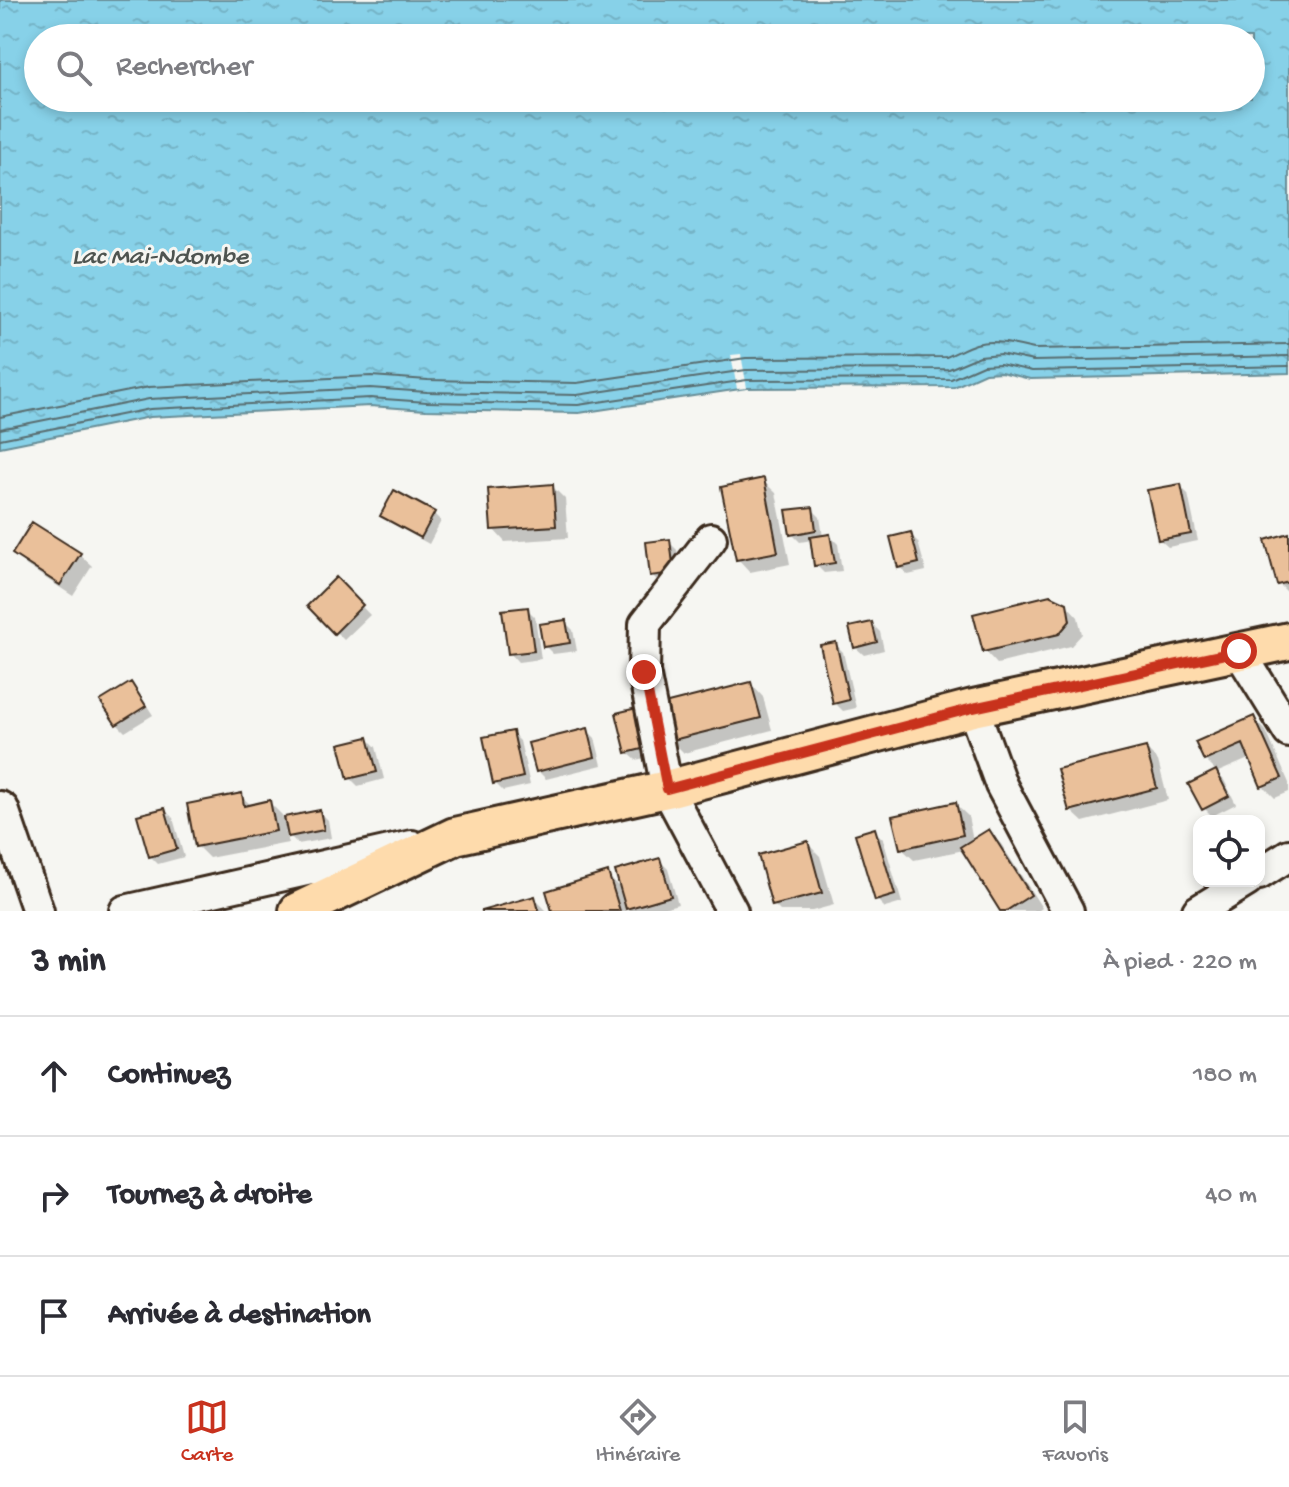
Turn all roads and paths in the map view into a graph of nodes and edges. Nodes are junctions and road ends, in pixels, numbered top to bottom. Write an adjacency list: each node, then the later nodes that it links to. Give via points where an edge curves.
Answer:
1 (711, 539): 6 (street, via 645,624 644,672)
2 (1289, 641): 3 (main road)
3 (1239, 651): 4 (main road); 5 (street)
4 (973, 708): 6 (main road); 16 (street, via 1001,785)
5 (1289, 732)
6 (667, 789): 8 (main road); 15 (street)
7 (1, 803): 12 (street)
8 (455, 836): 13 (street); 14 (main road)
9 (1289, 855): 10 (street)
10 (1265, 870)
11 (1237, 887): 17 (street)
12 (38, 911)
13 (125, 911)
14 (299, 911)
15 (732, 911)
16 (1068, 911)
17 (1198, 911)

